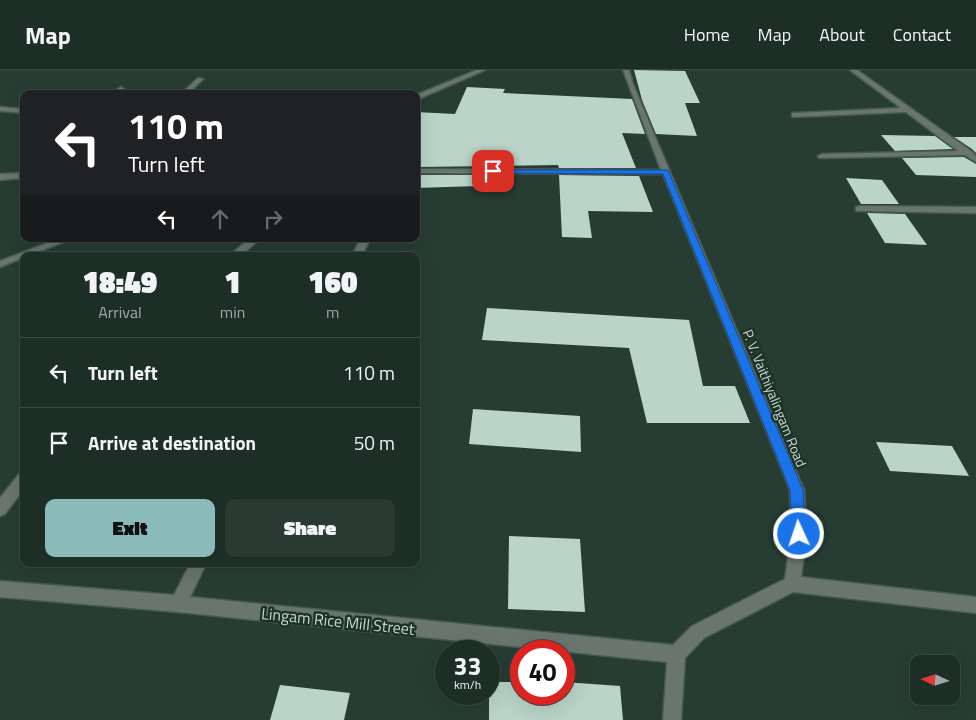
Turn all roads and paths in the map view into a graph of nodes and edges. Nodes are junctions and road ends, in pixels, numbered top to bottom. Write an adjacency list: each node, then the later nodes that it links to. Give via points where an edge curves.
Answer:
1 (482, 70): 6 (street)
2 (626, 70): 15 (street, P. V. Vaithiyalingam Road)
3 (853, 70): 9 (street)
4 (200, 79): 5 (street)
5 (188, 90)
6 (420, 96)
7 (0, 109): 8 (street)
8 (20, 110)
9 (909, 110): 10 (street); 11 (street)
10 (795, 115)
11 (968, 154): 12 (street); 13 (street)
12 (822, 156)
13 (976, 160)
14 (420, 171): 15 (street)
15 (666, 172): 29 (street, P. V. Vaithiyalingam Road, via 797,490 799,534)
16 (20, 175): 17 (street)
17 (0, 177)
18 (859, 208): 19 (street)
19 (976, 210)
20 (58, 242): 22 (street)
21 (251, 242): 23 (street)
22 (32, 252)
23 (239, 252)
24 (20, 256): 25 (street)
25 (0, 264)
26 (20, 483): 27 (street)
27 (0, 509)
28 (196, 567): 31 (street)
29 (792, 584): 32 (street); 33 (street, via 698,632)
30 (0, 589): 31 (street, Lingam Rice Mill Street)
31 (178, 604): 33 (street, Lingam Rice Mill Street)
32 (976, 605)
33 (676, 654): 34 (street)
34 (672, 720)

